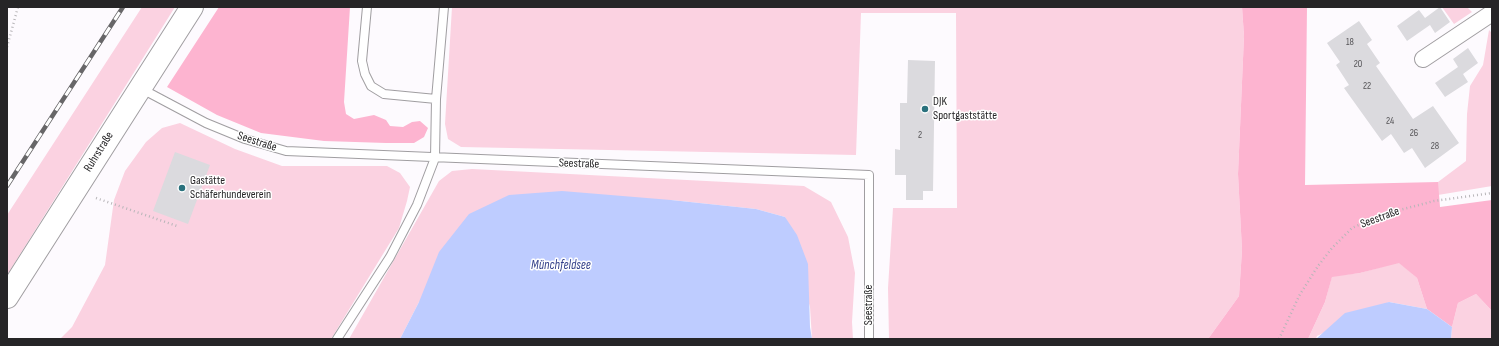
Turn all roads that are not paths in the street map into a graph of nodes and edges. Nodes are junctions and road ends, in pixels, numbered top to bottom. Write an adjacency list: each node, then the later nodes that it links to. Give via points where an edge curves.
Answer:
1 (192, 7): 6 (street, Ruhrstraße)
2 (367, 7): 7 (lane, via 362,62 371,86 384,94)
3 (444, 7): 7 (lane)
4 (1492, 13): 5 (street)
5 (1423, 59)
6 (140, 88): 8 (lane, Seestraße, via 206,123 245,139 286,151); 9 (street, Ruhrstraße)
7 (436, 99): 8 (lane)
8 (435, 158): 10 (lane, via 417,205 390,257); 11 (lane, Seestraße, via 869,176)
9 (7, 297)
10 (337, 339)
11 (869, 339)

